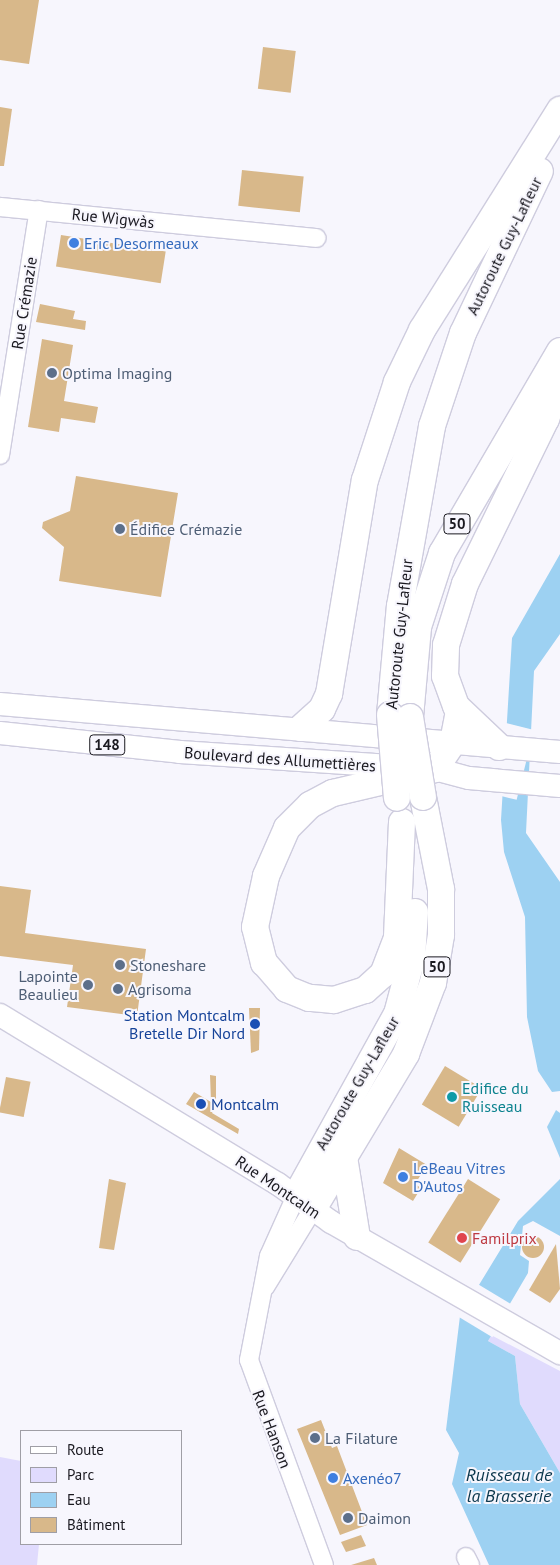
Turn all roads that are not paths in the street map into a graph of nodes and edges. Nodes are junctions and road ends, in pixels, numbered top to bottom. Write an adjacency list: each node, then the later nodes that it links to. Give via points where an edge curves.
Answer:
1 (560, 110): 12 (highway, via 422,330 396,382 365,480 330,690 322,709)
2 (560, 130): 11 (highway, Autoroute Guy-Lafleur / 50, via 479,296 438,402 409,544)
3 (0, 207): 4 (street, Rue Wìgwàs)
4 (39, 210): 5 (street, Rue Wìgwàs); 8 (street, Rue Crémazie)
5 (316, 238)
6 (560, 351): 11 (highway, Autoroute Guy-Lafleur / 50, via 524,420 462,514 435,569)
7 (560, 378): 10 (highway, via 546,419 470,571 452,619 445,669)
8 (0, 455)
9 (0, 704): 12 (main road, Boulevard des Allumettières / 148)
10 (459, 711): 14 (highway); 15 (highway)
11 (400, 716): 19 (highway, Autoroute Guy-Lafleur / 50, bridge); 21 (highway, Autoroute Guy-Lafleur / 50, bridge, via 423,798 441,888 436,972 412,1042)
12 (301, 728): 14 (main road, Boulevard des Allumettières)
13 (0, 733): 17 (main road, Boulevard des Allumettières / 148, via 189,752)
14 (453, 742): 15 (main road, Boulevard des Allumettières); 17 (highway)
15 (492, 742): 16 (main road, Boulevard des Allumettières)
16 (560, 752)
17 (435, 769): 18 (main road, Boulevard des Allumettières, via 486,780); 19 (highway, via 333,793 310,805 287,828 266,876 255,927 264,964 287,989 310,998 334,1000 365,990 383,974 397,938)
18 (560, 786)
19 (400, 810): 22 (highway, Autoroute Guy-Lafleur / 50, via 415,907 407,985 386,1039)
20 (0, 1015): 22 (main road, Rue Montcalm)
21 (344, 1157): 22 (highway, Autoroute Guy-Lafleur / 50); 23 (highway)
22 (304, 1202): 23 (main road, Rue Montcalm); 25 (street, Rue Hanson, via 264,1289 250,1348 251,1372)
23 (357, 1237): 24 (main road, Rue Montcalm)
24 (560, 1353)
25 (324, 1565)

